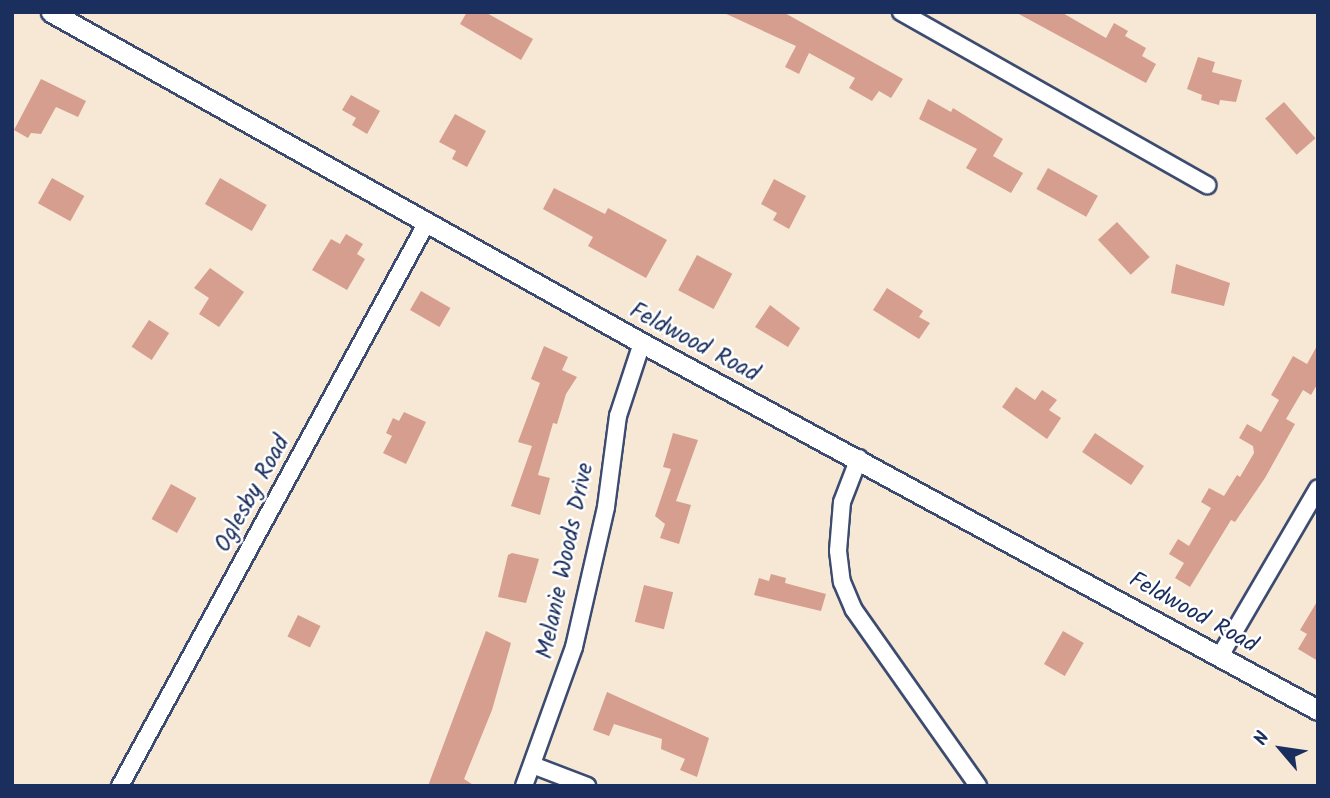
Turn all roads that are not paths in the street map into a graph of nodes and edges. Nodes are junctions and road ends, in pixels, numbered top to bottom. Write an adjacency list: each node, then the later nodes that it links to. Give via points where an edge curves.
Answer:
1 (51, 12): 4 (street, Feldwood Road)
2 (901, 12): 3 (street)
3 (1207, 185)
4 (426, 224): 5 (street, Feldwood Road); 11 (street, Oglesby Road)
5 (642, 343): 6 (street, Feldwood Road); 10 (street, Melanie Woods Drive, via 618,416 606,507 574,647)
6 (859, 458): 8 (street, Feldwood Road); 14 (street, via 842,502 838,551 842,582 854,610)
7 (1318, 488): 8 (street)
8 (1220, 656): 9 (street, Feldwood Road)
9 (1318, 710)
10 (535, 766): 12 (street, Melanie Woods Drive); 13 (street)
11 (120, 786)
12 (524, 786)
13 (587, 786)
14 (978, 786)

